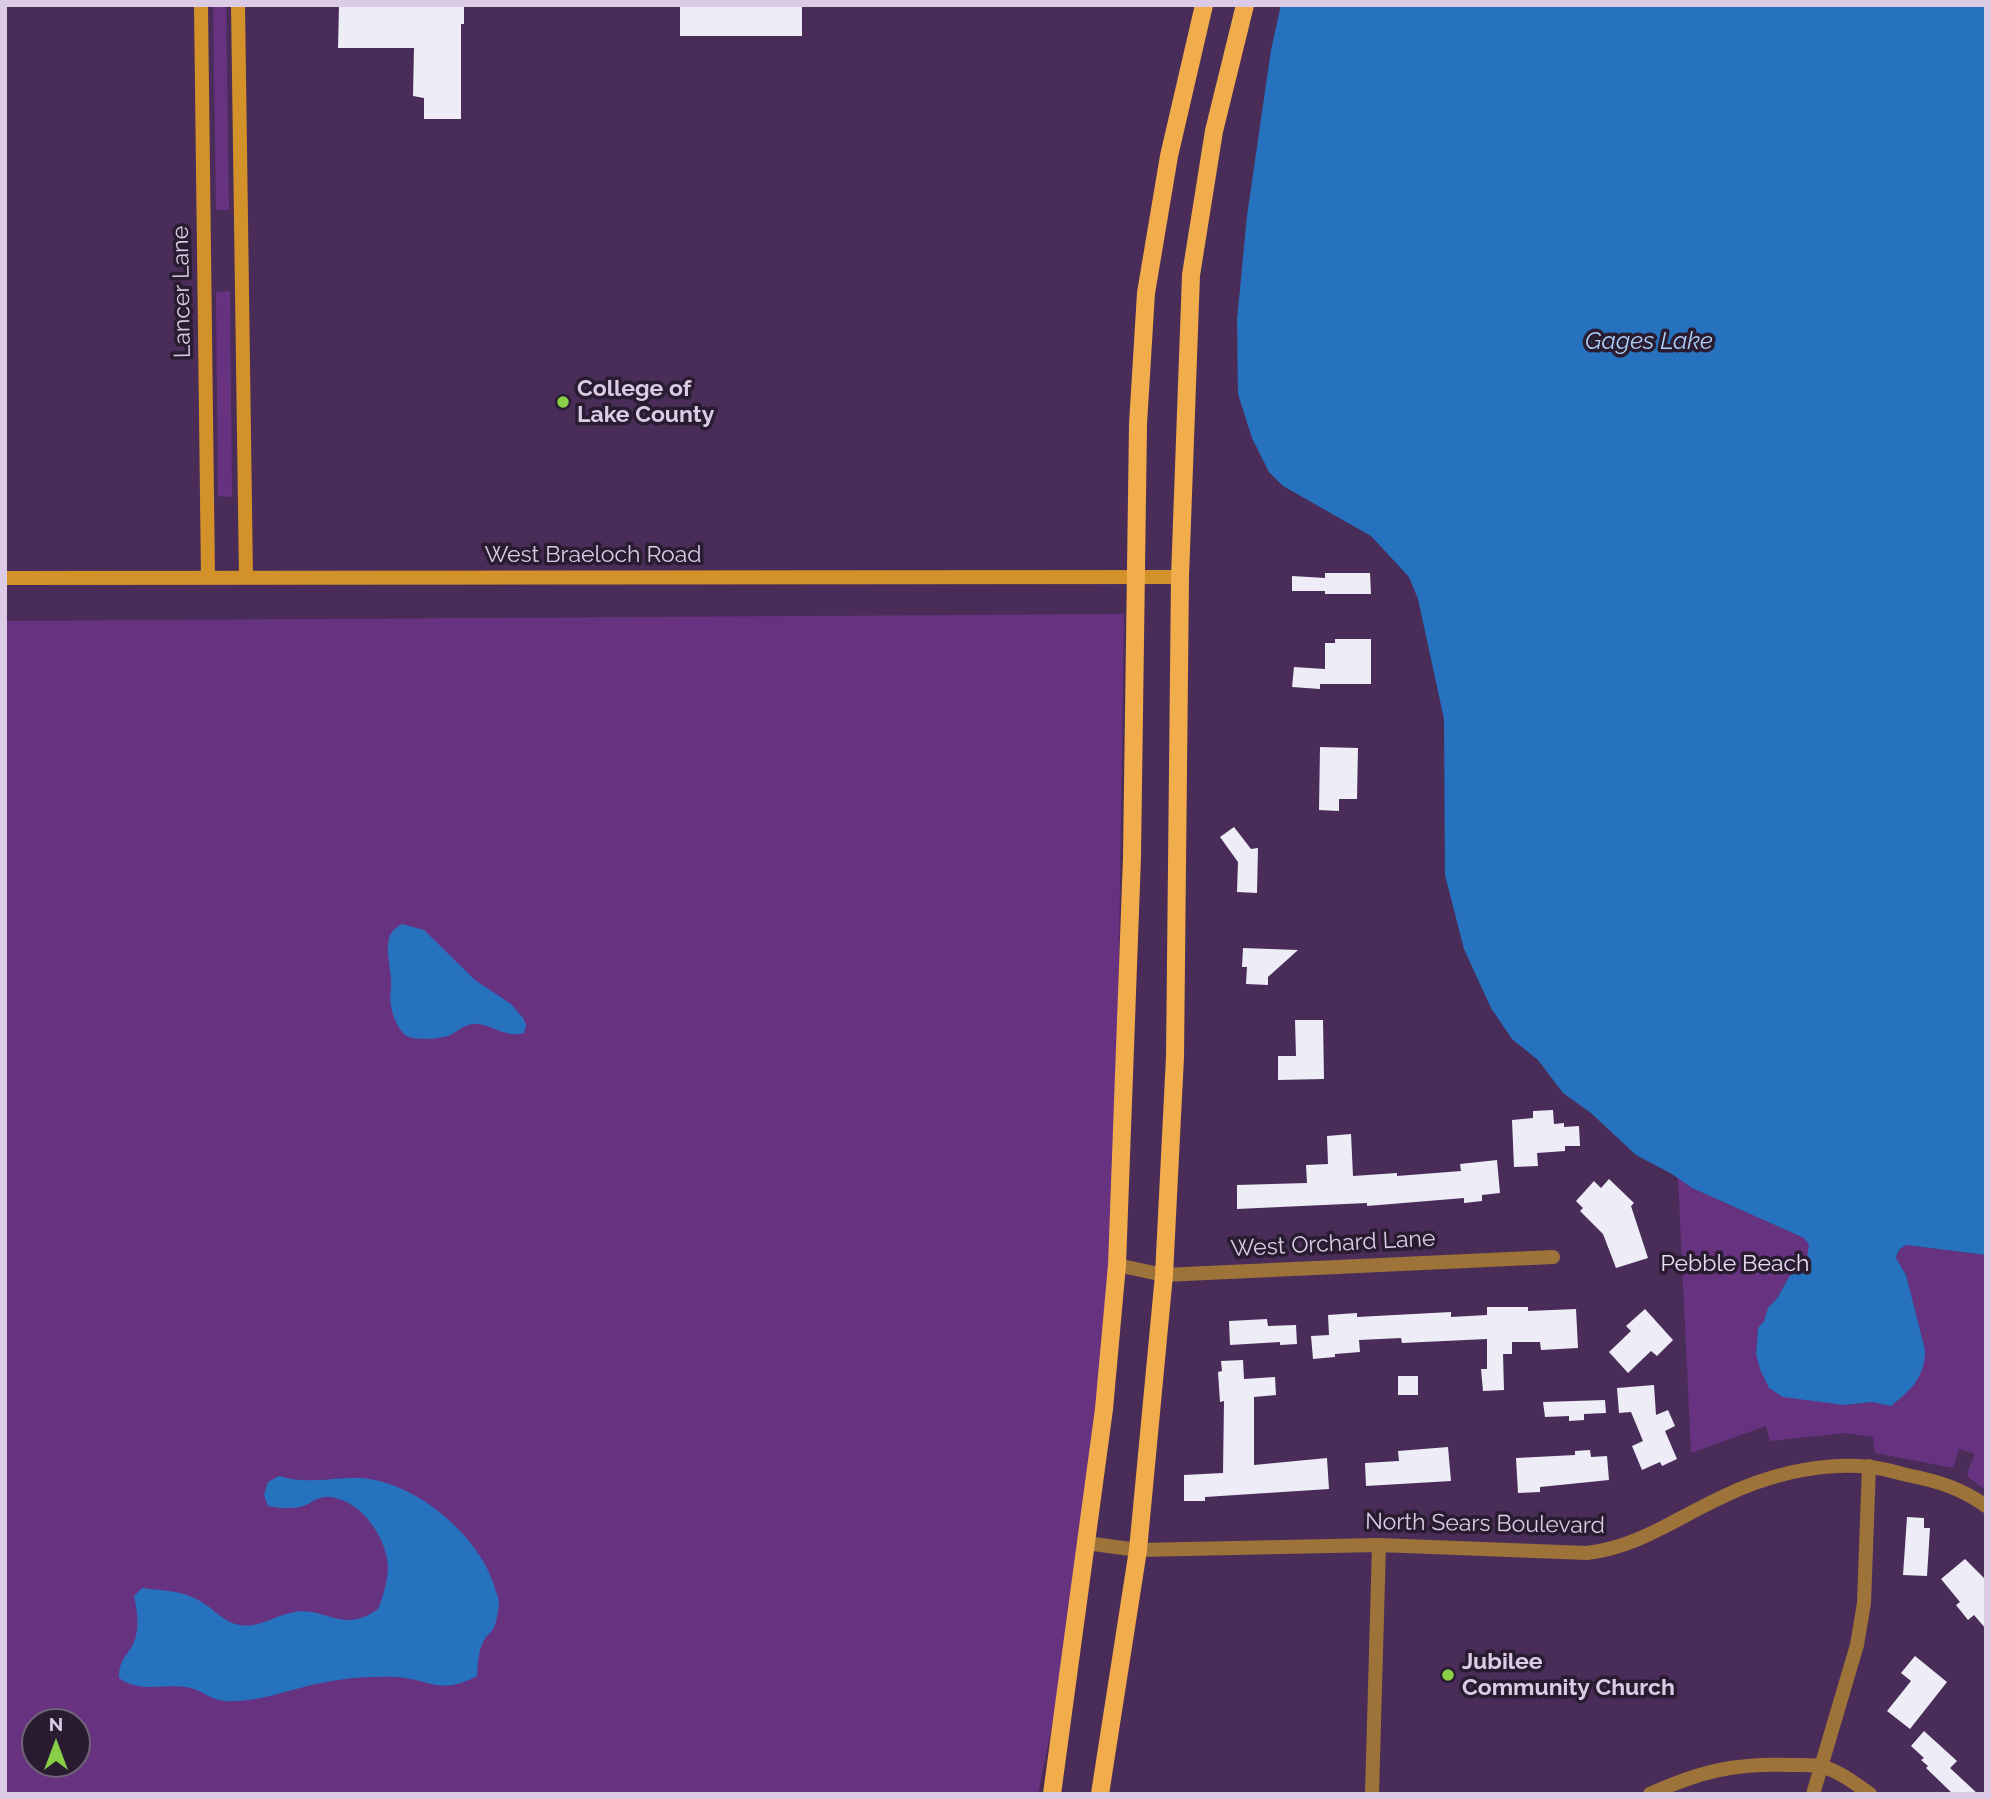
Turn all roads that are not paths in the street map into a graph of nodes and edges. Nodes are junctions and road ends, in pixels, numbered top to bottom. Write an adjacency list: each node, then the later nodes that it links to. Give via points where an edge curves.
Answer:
1 (201, 5): 7 (street, Lancer Lane)
2 (238, 5): 8 (street)
3 (1204, 5): 9 (main road, via 1169,156 1146,293)
4 (1245, 5): 5 (main road, via 1214,131 1191,275)
5 (1180, 577): 9 (street, West Braeloch Road); 12 (main road, via 1175,1057)
6 (5, 578): 7 (street, West Braeloch Road)
7 (208, 578): 8 (street, West Braeloch Road)
8 (246, 578): 9 (street, West Braeloch Road)
9 (1135, 578): 11 (main road, via 1131,884)
10 (1553, 1257): 12 (street, West Orchard Lane)
11 (1117, 1265): 12 (street, West Orchard Lane); 15 (main road)
12 (1164, 1275): 17 (main road)
13 (1869, 1466): 14 (street, North Sears Boulevard, via 1941,1482); 16 (street, North Sears Boulevard, via 1821,1468 1768,1478 1612,1550 1587,1553); 18 (street, via 1864,1603 1857,1645)
14 (1986, 1506)
15 (1086, 1543): 17 (street, North Sears Boulevard); 19 (main road)
16 (1379, 1545): 17 (street, North Sears Boulevard); 21 (street)
17 (1138, 1550): 20 (main road)
18 (1822, 1766): 22 (street, via 1758,1764 1717,1769); 23 (street); 24 (street)
19 (1052, 1794)
20 (1100, 1794)
21 (1372, 1794)
22 (1650, 1794)
23 (1813, 1794)
24 (1870, 1794)

